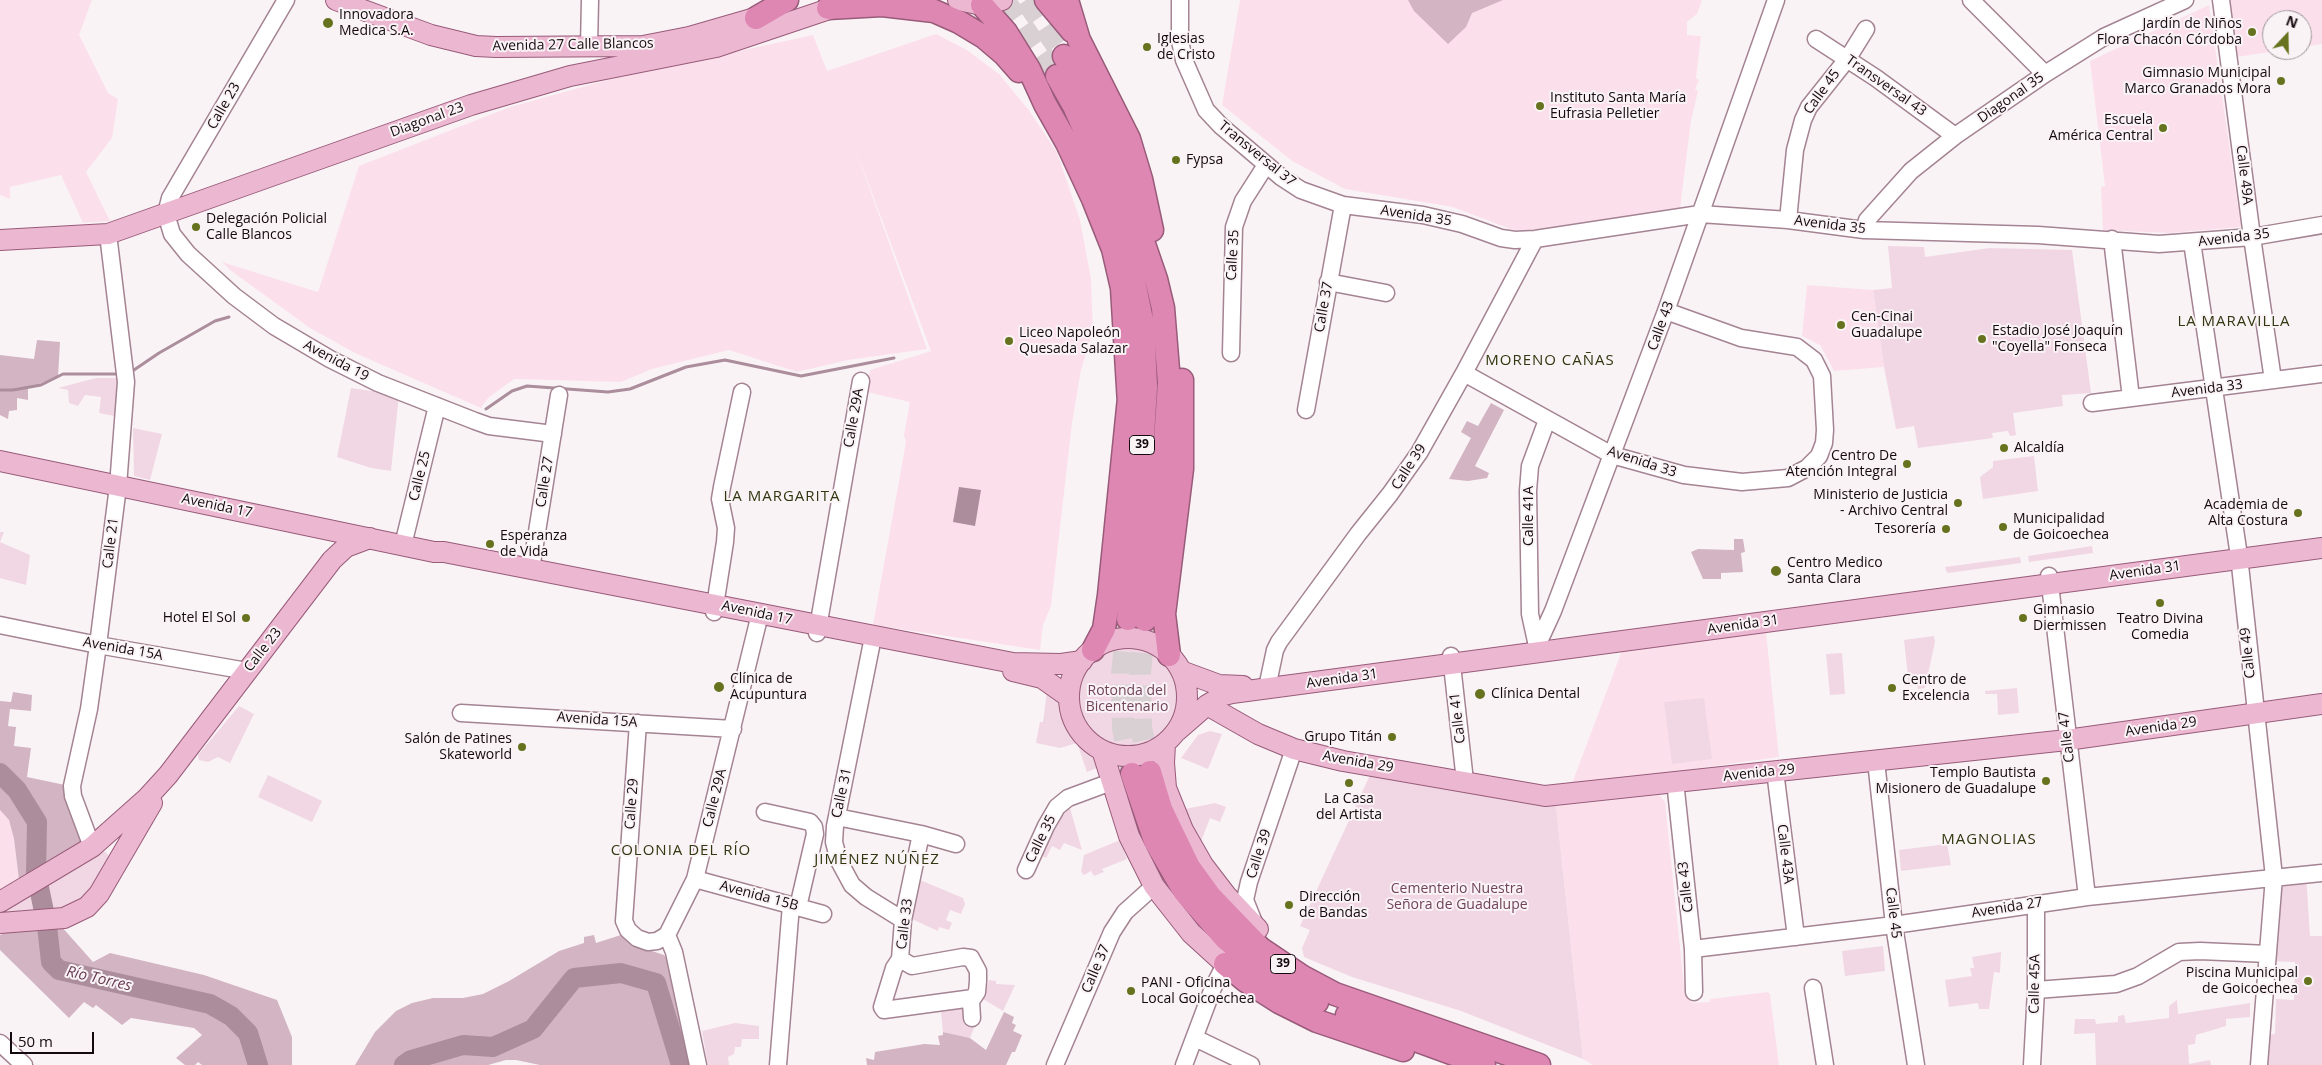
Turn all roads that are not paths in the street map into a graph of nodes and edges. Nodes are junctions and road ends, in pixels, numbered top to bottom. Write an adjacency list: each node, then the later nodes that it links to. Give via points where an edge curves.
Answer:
1 (286, 0): 27 (street, Calle 23, via 170,198)
2 (336, 0): 19 (main road, Avenida 27 Calle Blancos, via 431,34 476,46)
3 (590, 0): 19 (street)
4 (787, 0): 16 (highway)
5 (857, 0): 15 (main road, Diagonal 23)
6 (958, 0): 14 (main road)
7 (1046, 0): 20 (highway)
8 (1067, 0): 20 (highway)
9 (1180, 0): 25 (street, Transversal 37, via 1180,41 1192,80 1206,110)
10 (1971, 0): 22 (street)
11 (2185, 0): 22 (street, Diagonal 35, via 2104,37)
12 (2221, 0): 33 (street, Calle 49A)
13 (1776, 1): 28 (street, Calle 43)
14 (992, 3): 23 (highway)
15 (819, 4): 16 (main road, Avenida 27 Calle Blancos); 23 (highway, via 908,7 934,12 958,22 984,37 1004,54); 27 (main road, Diagonal 23, via 716,47 570,76 471,105)
16 (756, 18): 19 (main road, Avenida 27 Calle Blancos, via 670,42)
17 (1866, 30): 21 (street, Calle 45)
18 (1816, 39): 21 (street, Transversal 43)
19 (589, 47)
20 (1067, 57): 38 (highway, 39, via 1077,113 1101,167); 40 (highway, 39, via 1113,154)
21 (1848, 58): 24 (street, Transversal 43); 29 (street, Calle 45, via 1809,107 1798,132)
22 (2045, 74): 24 (street, Diagonal 35)
23 (1045, 104): 53 (highway, via 1071,151 1113,249 1122,288)
24 (1955, 136): 31 (street, Diagonal 35, via 1911,171 1867,220)
25 (1266, 165): 26 (street, Transversal 37, via 1301,190); 43 (street, Calle 35, via 1243,201 1234,227)
26 (1343, 205): 34 (street, Avenida 35, via 1441,218 1501,238); 39 (street, Calle 37)
27 (166, 214): 32 (main road, Diagonal 23); 54 (street, Avenida 19, via 172,234 188,254 234,296 274,326 362,375)
28 (1700, 214): 29 (street, Avenida 35); 34 (street, Avenida 35); 42 (street, Calle 43)
29 (1788, 220): 31 (street, Avenida 35)
30 (2322, 225): 33 (street, Avenida 35)
31 (1864, 230): 36 (street, Avenida 35)
32 (108, 234): 35 (main road, Diagonal 23); 60 (street, Calle 21, via 126,382)
33 (2252, 237): 37 (street, Avenida 35); 46 (street, Calle 49A)
34 (1534, 238): 44 (street, Calle 39)
35 (0, 240)
36 (2112, 240): 37 (street, Avenida 35, via 2159,244); 51 (street)
37 (2192, 242): 48 (street, Calle 49)
38 (1132, 272): 40 (highway, 39, via 1143,325 1146,387 1137,530 1136,620 1165,441 1169,382); 53 (highway, via 1133,354)
39 (1328, 282): 41 (street); 55 (street, Calle 37)
40 (1159, 288): 83 (highway, via 1177,338 1183,401 1182,469 1164,614)
41 (1386, 293)
42 (1666, 311): 58 (street, Calle 43); 58 (street, Avenida 33, via 1742,338 1797,347 1814,360 1822,376 1825,430 1819,456 1807,468 1788,478 1742,482 1684,475)
43 (1231, 353)
44 (1464, 373): 56 (street, Avenida 33); 85 (street, Calle 39, via 1409,469 1279,642)
45 (2322, 374): 46 (street, Avenida 33)
46 (2273, 380): 48 (street, Avenida 33)
47 (861, 381): 76 (street, Calle 29A)
48 (2213, 388): 51 (street, Avenida 33); 67 (street, Calle 49)
49 (742, 392): 71 (street, via 720,499 726,528)
50 (559, 395): 57 (street, Calle 27)
51 (2131, 398): 52 (street, Avenida 33)
52 (2092, 403)
53 (1128, 404): 81 (highway, via 1104,629)
54 (437, 406): 57 (street, Avenida 19, via 490,426); 64 (street, Calle 25)
55 (1306, 410)
56 (1547, 420): 58 (street, Avenida 33); 73 (street, Calle 41A, via 1530,466)
57 (553, 434): 69 (street, Calle 27)
58 (1612, 455): 72 (street, Calle 43)
59 (0, 461): 60 (main road, Avenida 17)
60 (118, 486): 61 (main road, Avenida 17); 78 (street, Calle 21)
61 (314, 527): 62 (main road, Avenida 17); 68 (main road, via 324,542)
62 (370, 538): 64 (main road, Avenida 17); 68 (main road, Calle 23, via 346,547)
63 (2322, 538): 67 (main road, Avenida 31)
64 (403, 545): 66 (main road, Avenida 17)
65 (2322, 548): 67 (main road, Avenida 31)
66 (434, 552): 69 (main road, Avenida 17); 71 (main road, Avenida 17, via 442,558)
67 (2238, 554): 70 (main road, Avenida 31); 90 (street, Calle 49)
68 (326, 568): 84 (main road, Calle 23)
69 (531, 569): 71 (main road, Avenida 17)
70 (2049, 580): 80 (main road, Avenida 31); 94 (street, Calle 47)
71 (714, 608): 74 (main road, Avenida 17)
72 (1553, 611): 73 (street, via 1544,620); 79 (street, Calle 43)
73 (1530, 614): 79 (street, Calle 41A)
74 (760, 618): 76 (main road, Avenida 17); 92 (street, Calle 29A)
75 (0, 625): 78 (street, Avenida 15A)
76 (817, 630): 77 (main road, Avenida 17)
77 (873, 641): 81 (main road, Avenida 17, via 1012,663 1062,664); 86 (main road, Avenida 17, via 1042,678); 104 (street, Calle 31)
78 (98, 645): 84 (street, Avenida 15A); 109 (street, Calle 21, via 89,709 72,786)
79 (1537, 646): 80 (main road, Avenida 31); 82 (main road, Avenida 31)
80 (1562, 646): 82 (main road, Avenida 31)
81 (1087, 655): 83 (main road, via 1112,641 1132,638 1152,644); 86 (main road, via 1072,678)
82 (1451, 660): 85 (main road, Avenida 31); 88 (main road, Avenida 31, via 1224,695); 100 (street, Calle 41)
83 (1175, 663): 85 (main road, Avenida 31, via 1219,685); 93 (main road, via 1187,688 1187,703 1184,718)
84 (247, 671): 99 (main road, Calle 23)
85 (1268, 683)
86 (1069, 697): 96 (main road, via 1071,713 1078,728 1088,741)
87 (2322, 704): 90 (main road, Avenida 29)
88 (1207, 706): 93 (main road, Avenida 31); 95 (main road, Avenida 29, via 1258,734)
89 (461, 713): 91 (street, Avenida 15A)
90 (2254, 714): 94 (main road, Avenida 29); 112 (street, Calle 49)
91 (638, 723): 92 (street, Avenida 15A); 124 (street, Calle 29, via 624,921 637,938 648,942 657,942)
92 (733, 729): 113 (street, Calle 29A)
93 (1171, 737): 96 (main road, via 1148,753 1137,756); 123 (main road, via 1164,763 1166,788 1183,830 1202,865)
94 (2067, 740): 97 (main road, Avenida 29); 115 (street, Calle 47)
95 (1294, 749): 100 (main road, Avenida 29, via 1343,761); 123 (street, Calle 39, via 1245,900)
96 (1102, 750): 102 (main road)
97 (1876, 761): 98 (main road, Avenida 29); 122 (street, Calle 45)
98 (1774, 771): 101 (main road, Avenida 29); 125 (street, Calle 43A)
99 (168, 775): 109 (main road, Calle 23); 121 (main road, Calle 23, via 99,894 87,907 64,918)
100 (1465, 780): 101 (main road, Avenida 29, via 1545,796)
101 (1675, 781): 126 (street, Calle 43)
102 (1111, 782): 110 (street, Calle 35, via 1068,798 1057,807); 114 (main road, via 1129,836)
103 (766, 812): 105 (street, via 810,822)
104 (837, 817): 106 (street, Calle 31); 107 (street)
105 (814, 831): 106 (street); 118 (street)
106 (834, 834): 120 (street, Calle 31, via 839,861 852,885)
107 (921, 834): 108 (street); 120 (street, Calle 33)
108 (956, 844)
109 (91, 848): 116 (main road, Calle 23)
110 (1026, 870)
111 (2322, 873): 112 (street, Avenida 27)
112 (2274, 877): 115 (street, Avenida 27); 127 (street, Calle 49)
113 (695, 879): 118 (street, Avenida 15B); 124 (street, Calle 29A)
114 (1154, 886): 129 (main road, via 1191,933); 141 (street, Calle 37, via 1125,912 1112,932)
115 (2087, 897): 117 (street, Avenida 27)
116 (0, 902)
117 (2036, 904): 122 (street, Avenida 27); 131 (street, Calle 45A)
118 (794, 906): 119 (street, Avenida 15B); 140 (street)
119 (823, 914)
120 (903, 920): 128 (street, Calle 33)
121 (0, 924)
122 (1894, 926): 125 (street, Avenida 27); 148 (street, Calle 45)
123 (1258, 929): 137 (highway, via 1292,956 1328,976 1474,1030)
124 (667, 935): 139 (street, via 674,952)
125 (1796, 937): 126 (street, Avenida 27)
126 (1693, 949): 132 (street, Calle 43)
127 (2268, 954): 131 (street, via 2180,952 2138,976 2116,984); 150 (street, Calle 49)
128 (900, 959): 133 (street, via 912,966 972,958 978,970 976,992); 133 (street, Calle 33, via 894,968 884,1010)
129 (1225, 964): 135 (street); 144 (highway, via 1279,1002 1317,1022)
130 (1813, 988): 147 (street)
131 (2036, 990): 149 (street, Calle 45A)
132 (1694, 992)
133 (972, 998): 134 (street)
134 (972, 1018)
135 (1195, 1038): 142 (street); 143 (street)
136 (0, 1043): 138 (street)
137 (1505, 1051): 145 (highway, 39, via 1334,994 1260,948 1221,908 1189,867 1141,773 1155,841 1184,891 1226,939 1253,962 1282,984 1320,1003); 146 (highway, 39)
138 (24, 1065)
139 (698, 1065)
140 (778, 1065)
141 (1055, 1065)
142 (1184, 1065)
143 (1251, 1065)
144 (1452, 1065)
145 (1484, 1065)
146 (1540, 1065)
147 (1826, 1065)
148 (1916, 1065)
149 (2032, 1065)
150 (2260, 1065)

